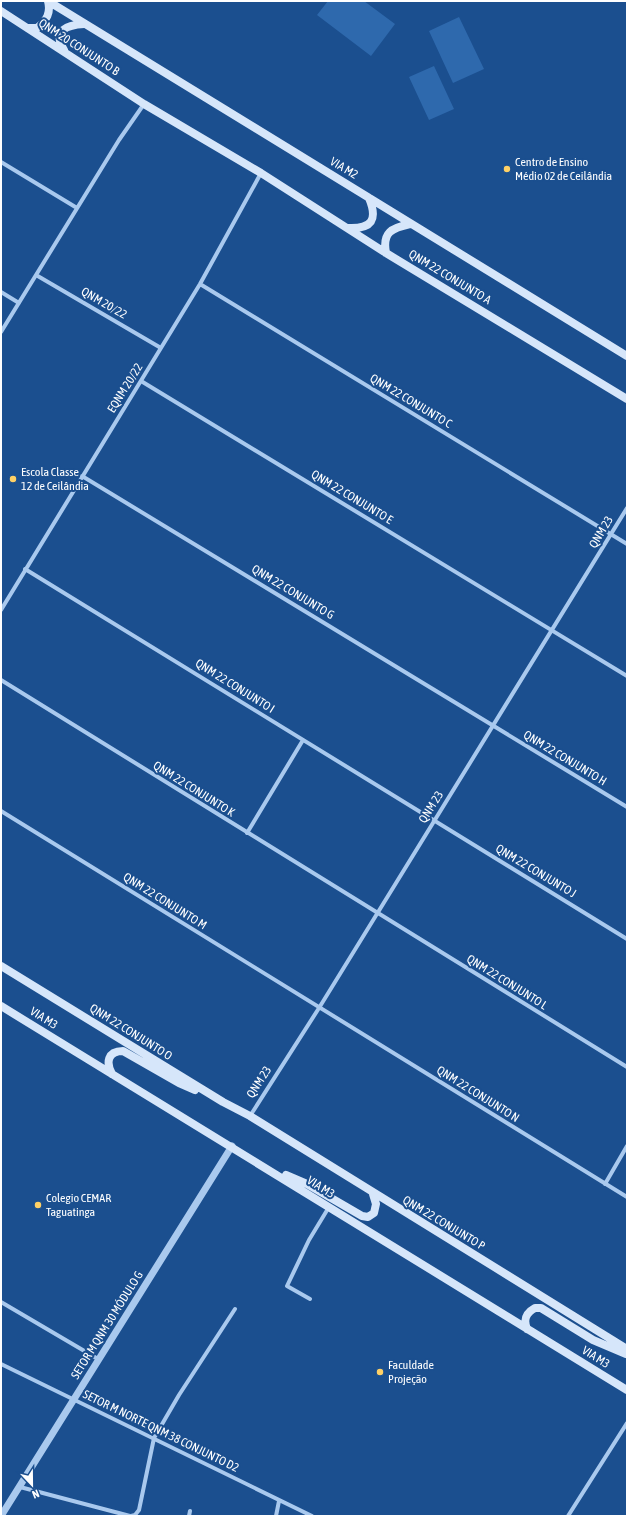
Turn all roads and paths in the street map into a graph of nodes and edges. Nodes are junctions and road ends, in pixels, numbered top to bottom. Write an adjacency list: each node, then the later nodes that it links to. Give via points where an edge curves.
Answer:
1 (48, 1): 3 (main road, VIA M2); 4 (main road, via 48,16 37,28)
2 (1, 11): 4 (main road, QNM 20 CONJUNTO B)
3 (84, 24): 5 (main road, via 64,29 59,41); 9 (main road, VIA M2)
4 (29, 28): 5 (main road, QNM 20 CONJUNTO B)
5 (64, 51): 6 (main road, QNM 20 CONJUNTO B)
6 (144, 104): 8 (main road); 10 (street)
7 (1, 162): 10 (street)
8 (261, 173): 12 (main road, QNM 22 CONJUNTO A); 15 (street, EQNM 20/22)
9 (369, 198): 11 (main road, VIA M2); 12 (main road, via 374,210 374,218 370,224 360,228)
10 (77, 208): 14 (street)
11 (410, 224): 13 (main road, via 397,226 388,233 384,241); 20 (main road, VIA M2)
12 (348, 228): 13 (main road, QNM 22 CONJUNTO A)
13 (386, 253): 22 (main road, QNM 22 CONJUNTO A)
14 (36, 275): 17 (street); 19 (street, QNM 20/22)
15 (200, 284): 19 (street, EQNM 20/22); 25 (street, QNM 22 CONJUNTO C)
16 (1, 292): 17 (street)
17 (19, 303): 18 (street)
18 (1, 332)
19 (161, 348): 21 (street, EQNM 20/22)
20 (627, 356)
21 (141, 381): 23 (street, EQNM 20/22); 29 (street, QNM 22 CONJUNTO E)
22 (627, 399)
23 (82, 476): 27 (street, EQNM 20/22); 32 (street, QNM 22 CONJUNTO G)
24 (627, 508): 25 (street, QNM 23)
25 (611, 534): 26 (street, QNM 22 CONJUNTO C); 29 (street, QNM 23)
26 (627, 544)
27 (25, 569): 28 (street, EQNM 20/22); 33 (street, QNM 22 CONJUNTO I)
28 (1, 610)
29 (552, 631): 30 (street, QNM 22 CONJUNTO E); 32 (street, QNM 23)
30 (627, 676)
31 (1, 680): 37 (street, QNM 22 CONJUNTO K)
32 (493, 726): 34 (street, QNM 22 CONJUNTO H); 36 (street, QNM 23)
33 (303, 740): 36 (street, QNM 22 CONJUNTO I); 37 (street)
34 (627, 807)
35 (1, 811): 42 (street, QNM 22 CONJUNTO M)
36 (434, 821): 38 (street, QNM 23); 39 (street, QNM 22 CONJUNTO J)
37 (247, 833): 38 (street, QNM 22 CONJUNTO K)
38 (377, 914): 42 (street, QNM 23); 43 (street, QNM 22 CONJUNTO L)
39 (627, 938)
40 (1, 966): 45 (main road, QNM 22 CONJUNTO O)
41 (1, 1006): 44 (main road, VIA M3)
42 (319, 1008): 46 (street, QNM 23); 50 (street, QNM 22 CONJUNTO N)
43 (627, 1067)
44 (112, 1074): 45 (main road, via 108,1063 110,1056 123,1051 179,1083); 47 (main road, VIA M3)
45 (223, 1102): 46 (main road, QNM 22 CONJUNTO O)
46 (250, 1116): 51 (main road, QNM 22 CONJUNTO P)
47 (232, 1146): 49 (main road, VIA M3); 60 (street, SETOR M QNM 30 MÓDULO G)
48 (627, 1146): 50 (street)
49 (265, 1167): 51 (main road, via 307,1184 362,1216 368,1217 374,1213); 53 (main road, VIA M3)
50 (605, 1184): 52 (street, QNM 22 CONJUNTO N)
51 (374, 1194): 58 (main road, QNM 22 CONJUNTO P)
52 (627, 1197)
53 (329, 1207): 54 (street, via 287,1286); 57 (main road, VIA M3)
54 (310, 1299)
55 (1, 1302): 60 (street)
56 (235, 1309): 65 (street)
57 (527, 1329): 59 (main road, via 527,1313 535,1308 541,1308 593,1340); 62 (main road, VIA M3)
58 (627, 1349)
59 (627, 1354)
60 (98, 1359): 63 (street, SETOR M QNM 30 MÓDULO G)
61 (1, 1364): 63 (street, SETOR M NORTE QNM 38 CONJUNTO D2)
62 (627, 1390)
63 (73, 1399): 65 (street, SETOR M NORTE QNM 38 CONJUNTO D2); 66 (street, SETOR M QNM 30 MÓDULO G)
64 (627, 1423): 72 (street)
65 (154, 1438): 67 (street, SETOR M NORTE QNM 38 CONJUNTO D2); 69 (street, via 139,1510)
66 (20, 1487): 68 (street, SETOR M QNM 30 MÓDULO G); 69 (street)
67 (279, 1501): 70 (street); 71 (street, SETOR M NORTE QNM 38 CONJUNTO D2)
68 (1, 1516)
69 (130, 1516)
70 (276, 1516)
71 (312, 1516)
72 (568, 1516)

